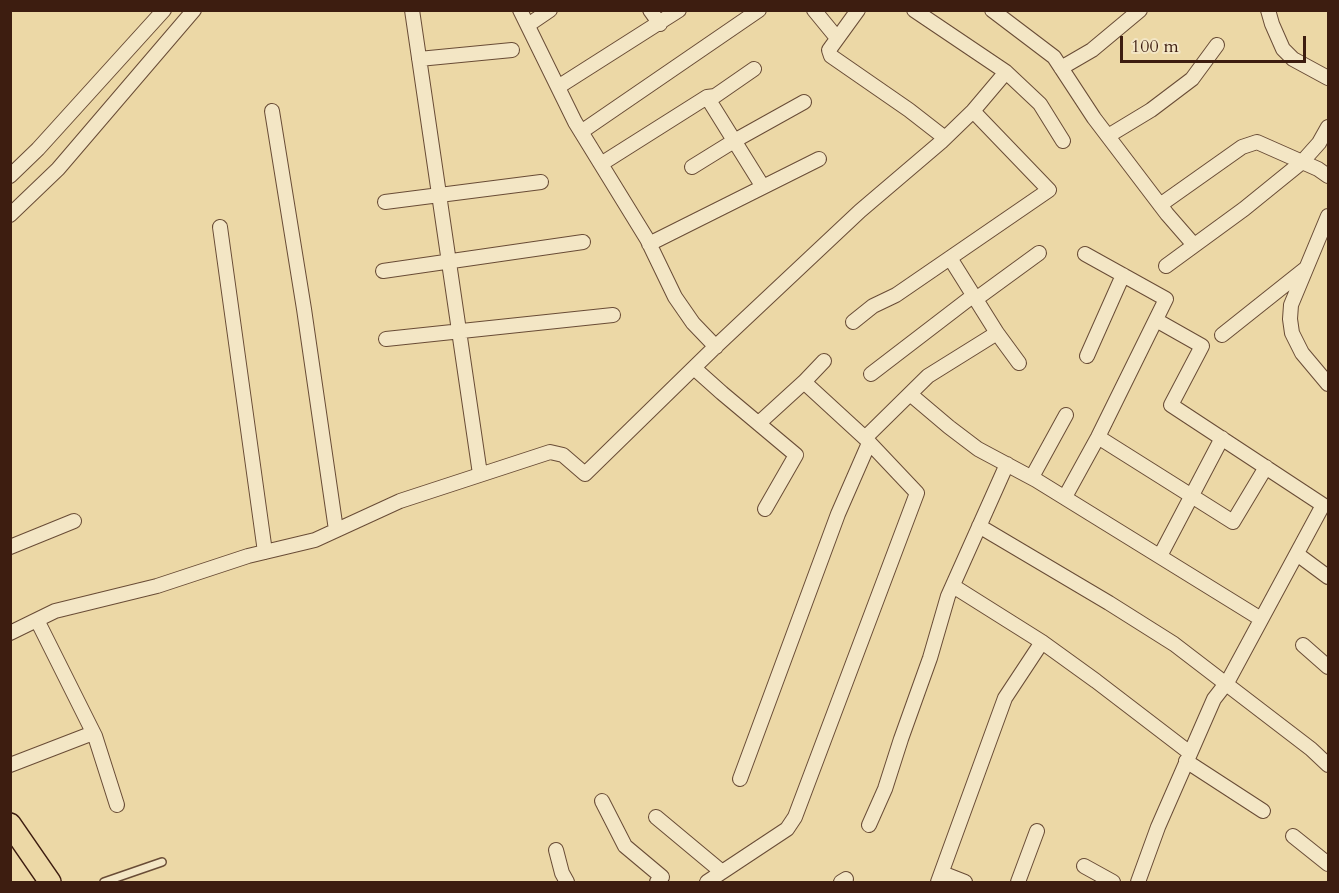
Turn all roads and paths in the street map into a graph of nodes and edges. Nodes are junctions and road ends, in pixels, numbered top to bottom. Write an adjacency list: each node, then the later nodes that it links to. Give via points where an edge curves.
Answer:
1 (164, 10): 40 (street)
2 (194, 10): 47 (street, via 58,169)
3 (412, 10): 20 (street)
4 (520, 10): 16 (street)
5 (550, 10): 16 (street)
6 (650, 10): 15 (street)
7 (679, 10): 15 (street)
8 (759, 10): 31 (street)
9 (814, 10): 17 (street)
10 (858, 10): 17 (street)
11 (915, 10): 23 (street)
12 (992, 10): 21 (street, via 1054,57)
13 (1140, 10): 21 (street, via 1092,50)
14 (1268, 10): 24 (street, via 1283,49 1293,59)
15 (660, 24): 25 (street)
16 (528, 25): 25 (street)
17 (837, 38): 33 (street, via 828,52 831,56)
18 (1217, 45): 32 (street, via 1192,79)
19 (512, 50): 20 (street)
20 (419, 59): 44 (street)
21 (1061, 68): 32 (street)
22 (754, 69): 26 (street, via 715,96)
23 (1006, 72): 29 (street); 35 (street, via 1040,104)
24 (1329, 78)
25 (558, 87): 31 (street)
26 (707, 97): 34 (street); 38 (street)
27 (804, 102): 34 (street)
28 (272, 111): 92 (street)
29 (973, 111): 33 (street); 55 (street, via 1049,190)
30 (1329, 127): 37 (street)
31 (581, 132): 38 (street)
32 (1108, 136): 46 (street)
33 (945, 138): 69 (street)
34 (734, 141): 39 (street); 43 (street)
35 (1063, 141)
36 (819, 159): 43 (street)
37 (1302, 162): 41 (street); 46 (street, via 1257,142 1242,147); 52 (street)
38 (601, 164): 51 (street)
39 (692, 167)
40 (10, 176)
41 (1329, 176)
42 (541, 182): 44 (street)
43 (763, 187): 51 (street)
44 (438, 195): 45 (street); 56 (street)
45 (385, 202)
46 (1160, 205): 52 (street)
47 (10, 215)
48 (1329, 216): 58 (street)
49 (220, 226): 94 (street)
50 (583, 242): 56 (street)
51 (649, 244): 69 (street, via 686,315)
52 (1194, 245): 57 (street)
53 (1040, 254): 61 (street)
54 (1085, 254): 60 (street)
55 (950, 258): 61 (street); 64 (street)
56 (447, 261): 59 (street); 65 (street)
57 (1166, 266)
58 (1307, 267): 67 (street); 76 (street, via 1291,306 1292,333 1302,353)
59 (383, 271)
60 (1124, 276): 63 (street, via 1166,299); 70 (street)
61 (975, 297): 66 (street); 74 (street)
62 (613, 315): 65 (street)
63 (1156, 320): 80 (street); 81 (street, via 1202,346 1171,405)
64 (853, 322)
65 (458, 331): 68 (street); 85 (street)
66 (997, 333): 72 (street); 77 (street, via 928,376)
67 (1222, 335)
68 (386, 339)
69 (716, 347): 73 (street)
70 (1087, 356)
71 (824, 361): 75 (street)
72 (1019, 363)
73 (694, 368): 79 (street); 85 (street, via 585,474 563,455 550,453)
74 (871, 374)
75 (804, 382): 79 (street); 82 (street)
76 (1329, 384)
77 (910, 394): 82 (street); 83 (street, via 978,449)
78 (1066, 415): 86 (street)
79 (759, 423): 89 (street, via 796,455)
80 (1098, 437): 87 (street); 88 (street)
81 (1222, 438): 84 (street); 87 (street)
82 (867, 440): 110 (street); 124 (street, via 917,493 795,817 787,829)
83 (1007, 464): 86 (street); 91 (street)
84 (1266, 467): 87 (street, via 1233,522); 95 (street, via 1323,505)
85 (480, 474): 92 (street, via 400,501)
86 (1032, 477): 88 (street)
87 (1191, 495): 96 (street)
88 (1065, 497): 96 (street)
89 (765, 509)
90 (74, 521): 93 (street)
91 (979, 526): 98 (street); 105 (street, via 1165,638)
92 (336, 530): 94 (street, via 315,540)
93 (10, 547)
94 (265, 552): 100 (street, via 158,586 55,611)
95 (1297, 554): 97 (street); 99 (street)
96 (1160, 556): 99 (street)
97 (1329, 577)
98 (953, 586): 102 (street); 116 (street, via 885,789)
99 (1262, 619): 105 (street)
100 (37, 620): 101 (street); 106 (street)
101 (10, 633)
102 (1042, 642): 107 (street); 125 (street, via 1005,699)
103 (1303, 645): 104 (street)
104 (1329, 667)
105 (1225, 685): 107 (street, via 1214,699); 109 (street)
106 (93, 732): 108 (street); 112 (street)
107 (1188, 757): 113 (street); 135 (street)
108 (10, 765)
109 (1329, 765)
110 (740, 779)
111 (602, 801): 130 (street, via 626,846 662,877)
112 (117, 805)
113 (1263, 811)
114 (656, 817): 124 (street)
115 (10, 824): 127 (main road)
116 (869, 825)
117 (1037, 831): 133 (street)
118 (1293, 836): 122 (street)
119 (10, 847): 126 (main road)
120 (556, 850): 129 (street)
121 (162, 862): 128 (lane)
122 (1329, 864)
123 (1084, 866): 134 (street)
124 (722, 872): 131 (street)
125 (940, 878): 132 (street)
126 (34, 882)
127 (50, 882)
128 (104, 882)
129 (567, 882)
130 (657, 882)
131 (707, 882)
132 (965, 882)
133 (1018, 882)
134 (1113, 882)
135 (1138, 882)

